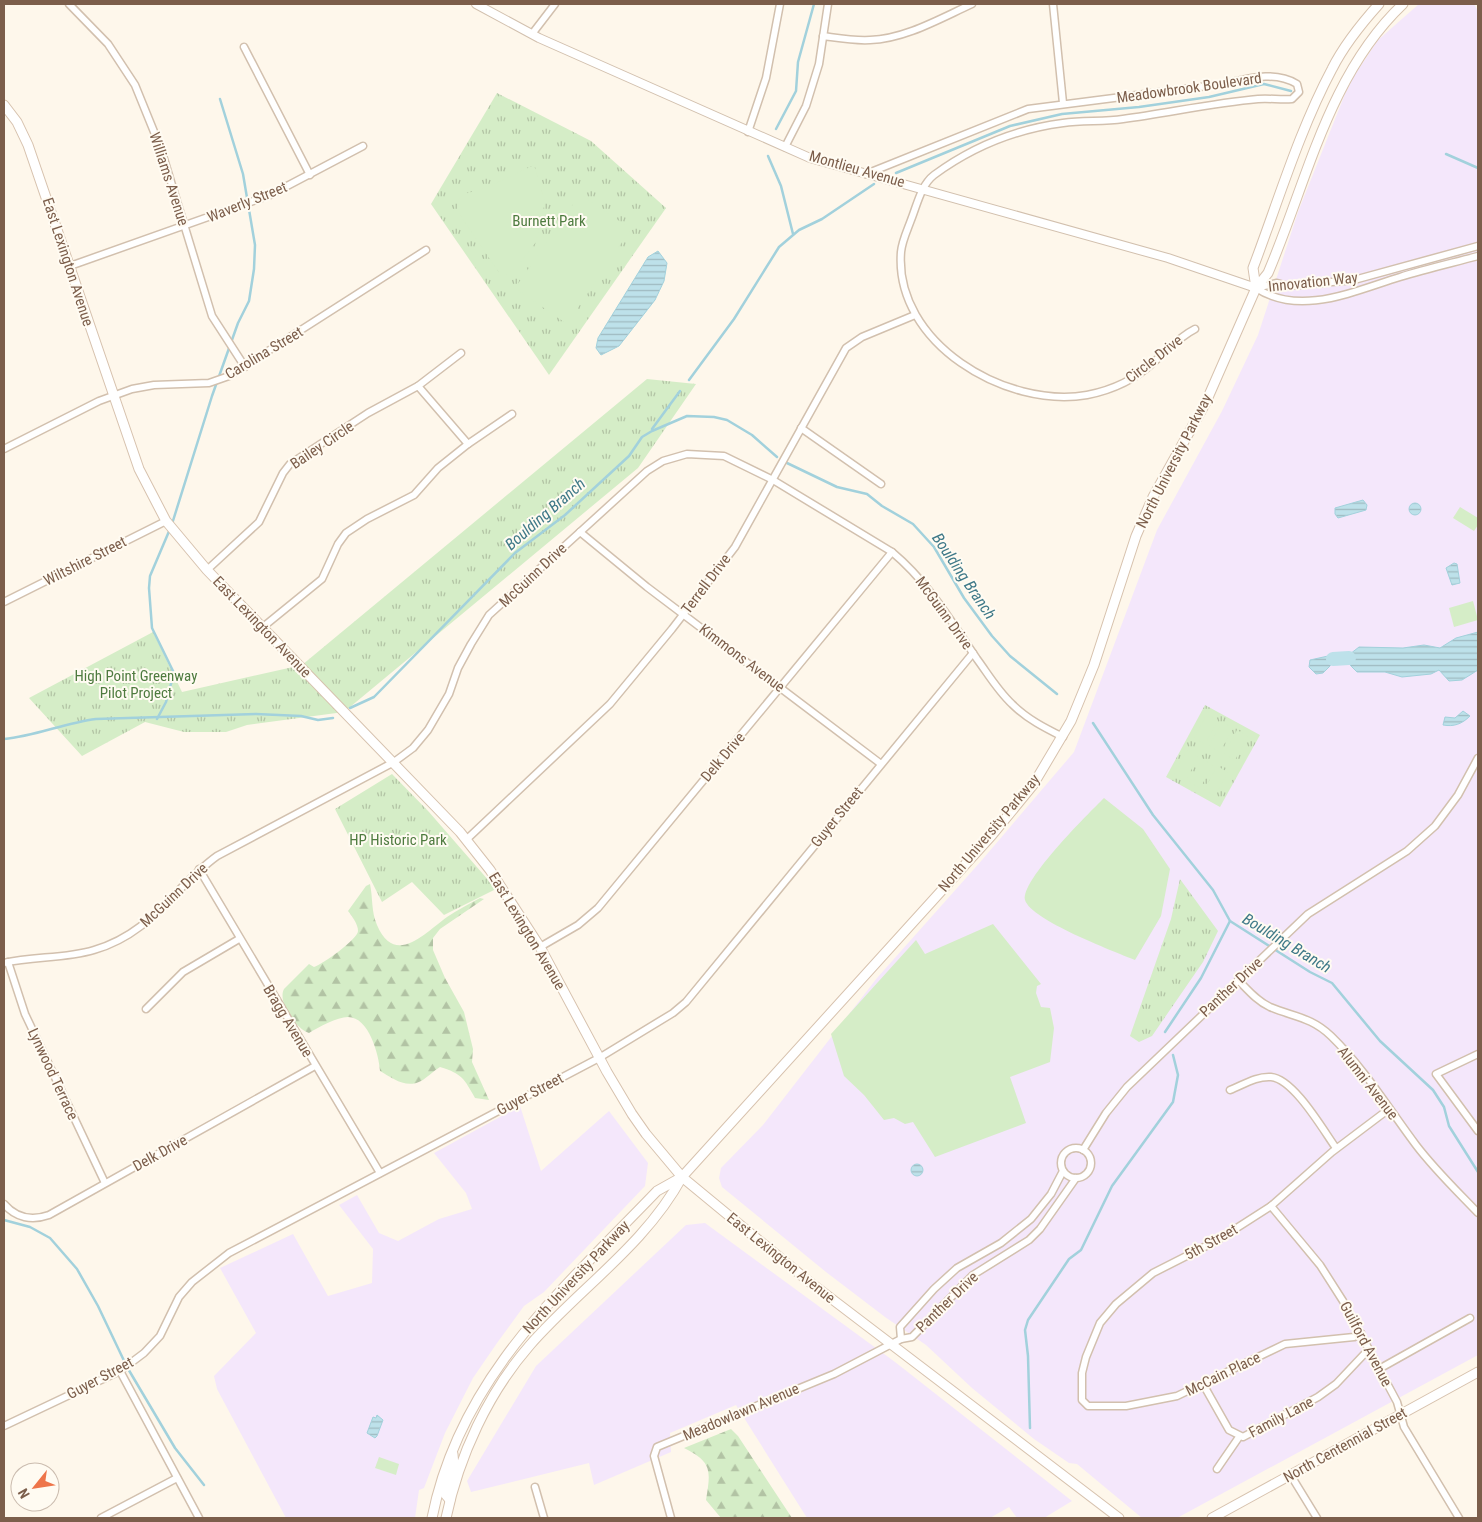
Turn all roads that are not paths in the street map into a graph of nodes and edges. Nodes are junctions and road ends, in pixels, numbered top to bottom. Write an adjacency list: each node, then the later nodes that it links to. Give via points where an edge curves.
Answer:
1 (69, 4): 21 (street, Williams Avenue, via 108,44 135,85 161,149)
2 (476, 4): 10 (street, Montlieu Avenue)
3 (555, 4): 10 (street)
4 (780, 4): 15 (street, via 766,78)
5 (828, 4): 11 (street)
6 (972, 4): 11 (street, via 890,37 870,40)
7 (1053, 4): 13 (street)
8 (1379, 4): 26 (main road, North University Parkway, via 1347,43 1315,105 1253,268)
9 (1402, 4): 26 (main road, North University Parkway, via 1373,36 1343,83 1271,267)
10 (532, 34): 15 (street, Montlieu Avenue)
11 (823, 36): 17 (street, via 819,64 806,106)
12 (244, 47): 19 (street)
13 (1063, 104): 18 (street, Meadowbrook Boulevard, via 1013,114); 20 (street, Meadowbrook Boulevard, via 1264,77 1289,79 1297,84 1299,92 1292,99 1261,98 1121,119 1065,122 1032,128 970,153 933,176)
14 (4, 105): 25 (main road, East Lexington Avenue, via 28,145)
15 (748, 132): 17 (street, Montlieu Avenue)
16 (363, 146): 19 (street, Waverly Street)
17 (785, 147): 18 (street, Montlieu Avenue, via 810,158)
18 (866, 174): 20 (street, Montlieu Avenue)
19 (310, 175): 21 (street, Waverly Street, via 270,195)
20 (923, 188): 26 (street, Montlieu Avenue, via 1168,258); 27 (street, Circle Drive, via 902,242 901,254 904,286)
21 (185, 227): 25 (street, Waverly Street); 30 (street, Williams Avenue, via 212,316)
22 (1478, 246): 26 (street, Innovation Way, via 1354,280 1296,285 1277,283)
23 (426, 250): 30 (street, Carolina Street)
24 (1478, 256): 26 (street, Innovation Way, via 1338,297 1287,301 1270,298)
25 (70, 266): 32 (main road, East Lexington Avenue)
26 (1256, 288): 48 (main road, North University Parkway, via 1206,402 1153,497 1136,536 1094,665)
27 (915, 315): 28 (street, Circle Drive, via 942,347 977,373 1024,391 1065,396 1085,395 1117,386 1153,364 1183,335); 34 (street, Terrell Drive, via 862,337 846,348)
28 (1194, 329)
29 (461, 353): 31 (street, Bailey Circle)
30 (244, 367): 32 (street, Carolina Street, via 209,383 154,385)
31 (418, 386): 35 (street); 42 (street, Bailey Circle, via 368,413 290,464 258,522)
32 (112, 395): 36 (street, Carolina Street); 39 (main road, East Lexington Avenue, via 147,487)
33 (512, 414): 35 (street)
34 (801, 428): 37 (street, Terrell Drive); 38 (street)
35 (468, 444): 45 (street, via 438,468 414,495 367,519 346,534 322,578)
36 (4, 448)
37 (773, 480): 40 (street, McGuinn Drive, via 724,456 699,453 678,456 647,471); 41 (street, McGuinn Drive); 44 (street, Terrell Drive, via 735,547)
38 (881, 484)
39 (166, 521): 42 (main road, East Lexington Avenue); 43 (street, Wiltshire Street)
40 (580, 532): 44 (street, Kimmons Avenue); 50 (street, McGuinn Drive, via 489,616 458,668 450,694 428,730 413,748)
41 (892, 552): 46 (street, McGuinn Drive, via 930,590); 47 (street, Delk Drive)
42 (207, 570): 45 (main road, East Lexington Avenue)
43 (4, 602)
44 (684, 614): 47 (street, Kimmons Avenue); 52 (street, Terrell Drive, via 610,704)
45 (262, 627): 50 (main road, East Lexington Avenue)
46 (973, 653): 48 (street, McGuinn Drive, via 1011,704 1040,726); 51 (street, Guyer Street)
47 (781, 687): 51 (street, Kimmons Avenue); 55 (street, Delk Drive, via 598,908 578,925)
48 (1063, 737): 69 (main road, North University Parkway, via 1033,785 992,835)
49 (1478, 758): 57 (street, Panther Drive, via 1458,795 1424,837 1317,908)
50 (394, 762): 52 (main road, East Lexington Avenue); 53 (street, McGuinn Drive, via 217,856)
51 (881, 764): 60 (street, Guyer Street, via 686,1002)
52 (466, 840): 55 (main road, East Lexington Avenue, via 490,870)
53 (199, 869): 54 (street, Bragg Avenue); 56 (street, McGuinn Drive, via 157,914 116,942 72,956 27,957)
54 (239, 939): 58 (street, via 183,972); 61 (street, Bragg Avenue)
55 (540, 947): 60 (main road, East Lexington Avenue)
56 (6, 962): 71 (street, Lynwood Terrace, via 25,1014)
57 (1238, 980): 63 (street, Alumni Avenue, via 1269,1006 1319,1025 1343,1049); 66 (street, Panther Drive, via 1127,1087)
58 (146, 1009)
59 (1478, 1054): 64 (street, via 1436,1074)
60 (599, 1058): 68 (street, Guyer Street); 69 (main road, East Lexington Avenue, via 642,1128)
61 (315, 1066): 68 (street, Bragg Avenue); 71 (street, Delk Drive)
62 (1230, 1090): 65 (street, via 1256,1078 1272,1077 1284,1082)
63 (1389, 1109): 65 (street, 5th Street); 74 (street, Alumni Avenue, via 1437,1171)
64 (1478, 1131)
65 (1336, 1148): 73 (street, 5th Street)
66 (1083, 1150): 67 (street, via 1065,1153 1061,1162); 70 (street, via 1090,1158 1090,1167 1085,1175)
67 (1064, 1171): 70 (street); 77 (street, Panther Drive, via 1041,1208 1018,1232 957,1268 934,1289 900,1327)
68 (380, 1173): 81 (street, Guyer Street, via 210,1266 179,1297 160,1336)
69 (682, 1177): 78 (main road, East Lexington Avenue); 88 (main road, North University Parkway, via 657,1191 529,1326 482,1388); 93 (main road, North University Parkway, via 668,1202 530,1345 493,1397 464,1456)
70 (1076, 1178): 77 (street, Panther Drive, via 1051,1217 1029,1240 973,1275 912,1337)
71 (105, 1184): 72 (street, Delk Drive, via 42,1217 24,1217)
72 (4, 1204)
73 (1271, 1206): 76 (street, Guilford Avenue, via 1320,1266); 84 (street, 5th Street, via 1218,1240 1153,1273 1116,1304 1100,1323 1086,1357 1082,1373)
74 (1478, 1213)
75 (1470, 1318): 80 (street)
76 (1361, 1334): 79 (street, Guilford Avenue); 83 (street, McCain Place, via 1285,1344)
77 (900, 1339): 78 (street, Panther Drive)
78 (892, 1345): 101 (street, Meadowlawn Avenue, via 834,1374 657,1447 654,1456); 102 (main road, East Lexington Avenue)
79 (1369, 1349): 80 (street, Guilford Avenue); 87 (street, Family Lane, via 1336,1384 1318,1397 1250,1435)
80 (1379, 1369): 85 (street, Guilford Avenue)
81 (120, 1371): 86 (street, Guyer Street); 91 (street)
82 (1478, 1372): 85 (main road, North Centennial Street)
83 (1203, 1384): 84 (street, McCain Place, via 1148,1404); 87 (street, Family Lane, via 1225,1423)
84 (1084, 1404)
85 (1400, 1415): 90 (main road, North Centennial Street); 105 (street, Guilford Avenue)
86 (4, 1426)
87 (1239, 1437): 89 (street)
88 (453, 1449): 93 (main road, via 454,1466 445,1494); 94 (main road)
89 (1217, 1469)
90 (1290, 1474): 103 (main road, North Centennial Street); 104 (street)
91 (178, 1478): 95 (street); 96 (street)
92 (535, 1487): 100 (street)
93 (450, 1500): 99 (main road)
94 (434, 1508): 97 (main road); 98 (main road)
95 (101, 1518)
96 (199, 1518)
97 (432, 1518)
98 (439, 1518)
99 (446, 1518)
100 (544, 1518)
101 (670, 1518)
102 (1119, 1518)
103 (1212, 1518)
104 (1317, 1518)
105 (1459, 1518)

